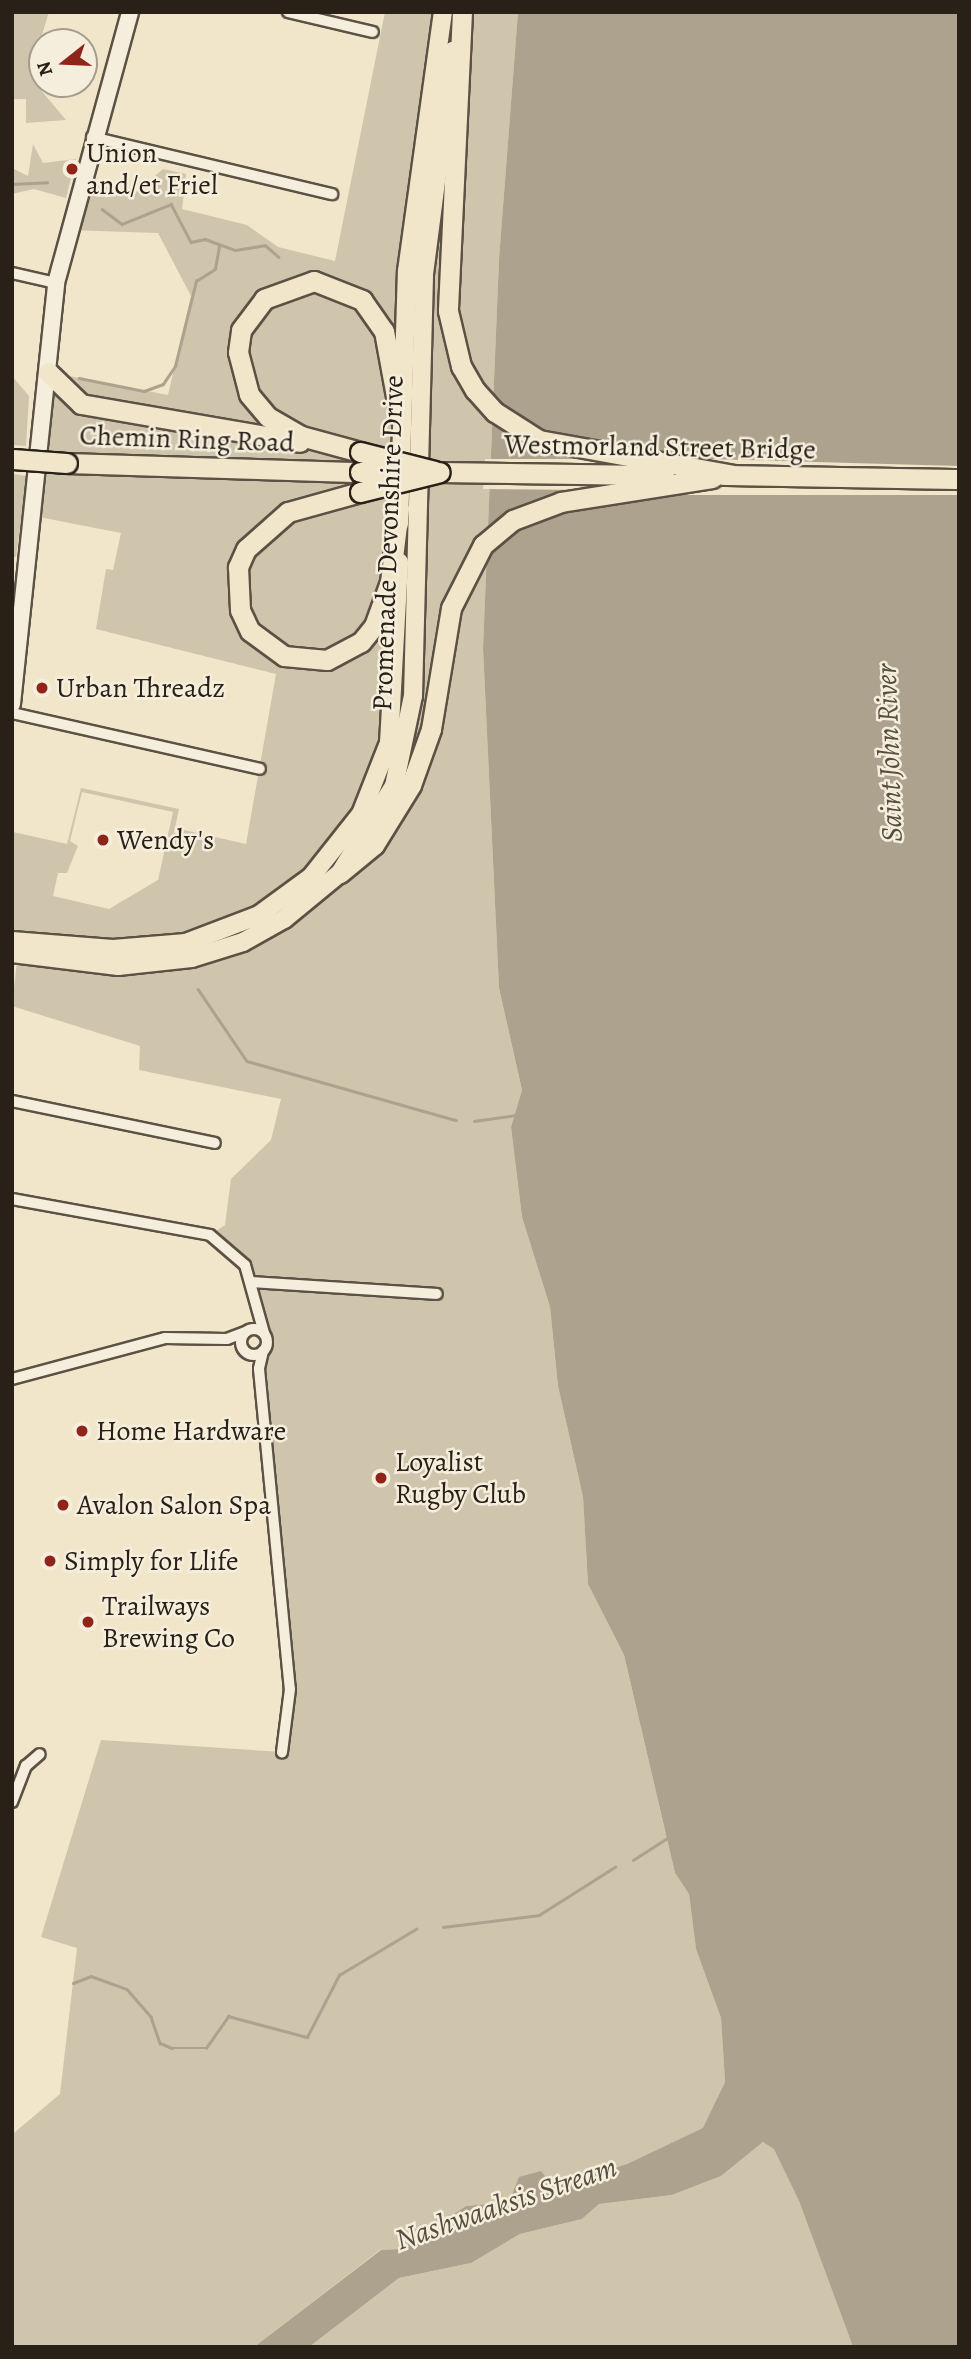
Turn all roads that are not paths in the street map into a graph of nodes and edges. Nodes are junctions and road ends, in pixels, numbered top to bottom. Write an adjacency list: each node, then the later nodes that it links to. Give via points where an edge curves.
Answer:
1 (130, 12): 6 (main road)
2 (288, 12): 5 (street)
3 (443, 12): 11 (main road, Promenade Devonshire Drive, via 412,219)
4 (461, 12): 16 (highway, via 448,211 453,342 482,398 539,440); 22 (main road, Promenade Devonshire Drive, via 424,274 409,727 394,786)
5 (373, 32)
6 (92, 137): 7 (street); 9 (main road)
7 (332, 194)
8 (12, 273): 9 (street)
9 (56, 283): 10 (main road)
10 (48, 372): 12 (highway, via 81,404); 19 (main road)
11 (400, 418): 12 (highway, via 390,351 375,314 332,283 295,283 264,299 241,330 241,376 268,417); 18 (main road, Promenade Devonshire Drive)
12 (329, 447): 14 (highway)
13 (12, 459): 14 (highway, Chemin Ring Road, bridge)
14 (360, 472): 15 (highway, bridge); 15 (highway, bridge); 18 (highway, via 288,512 246,549 238,568 240,610 250,631 284,656 327,660 361,642 374,626 390,582)
15 (440, 472): 16 (highway, Westmorland Street Bridge)
16 (733, 475): 17 (highway, Westmorland Street Bridge); 22 (highway, via 561,502 513,520 470,562 451,608 436,705 418,768 374,845)
17 (959, 478)
18 (399, 509): 25 (main road, Promenade Devonshire Drive, via 390,743 361,814 332,856 288,896 215,935 137,949)
19 (12, 704)
20 (12, 713): 21 (street)
21 (260, 769)
22 (340, 873): 25 (main road, Promenade Devonshire Drive, via 284,919 219,952 132,966)
23 (12, 931): 25 (main road)
24 (12, 942): 25 (main road, Promenade Devonshire Drive)
25 (35, 950): 26 (main road, Promenade Devonshire Drive); 27 (main road)
26 (12, 953)
27 (12, 964)
28 (12, 1101): 29 (street)
29 (215, 1143)
30 (12, 1199): 31 (street, via 210,1235 245,1265)
31 (252, 1282): 32 (street); 33 (street)
32 (438, 1294)
33 (257, 1318): 34 (street); 35 (street)
34 (247, 1331): 35 (street); 36 (street); 37 (street)
35 (264, 1333): 38 (street)
36 (227, 1339): 37 (street); 40 (street, via 165,1338)
37 (245, 1351): 38 (street); 39 (street)
38 (264, 1351): 39 (street)
39 (260, 1369): 41 (street, via 290,1689)
40 (12, 1379)
41 (282, 1752)
42 (40, 1754): 43 (street, via 26,1766)
43 (12, 1802)

